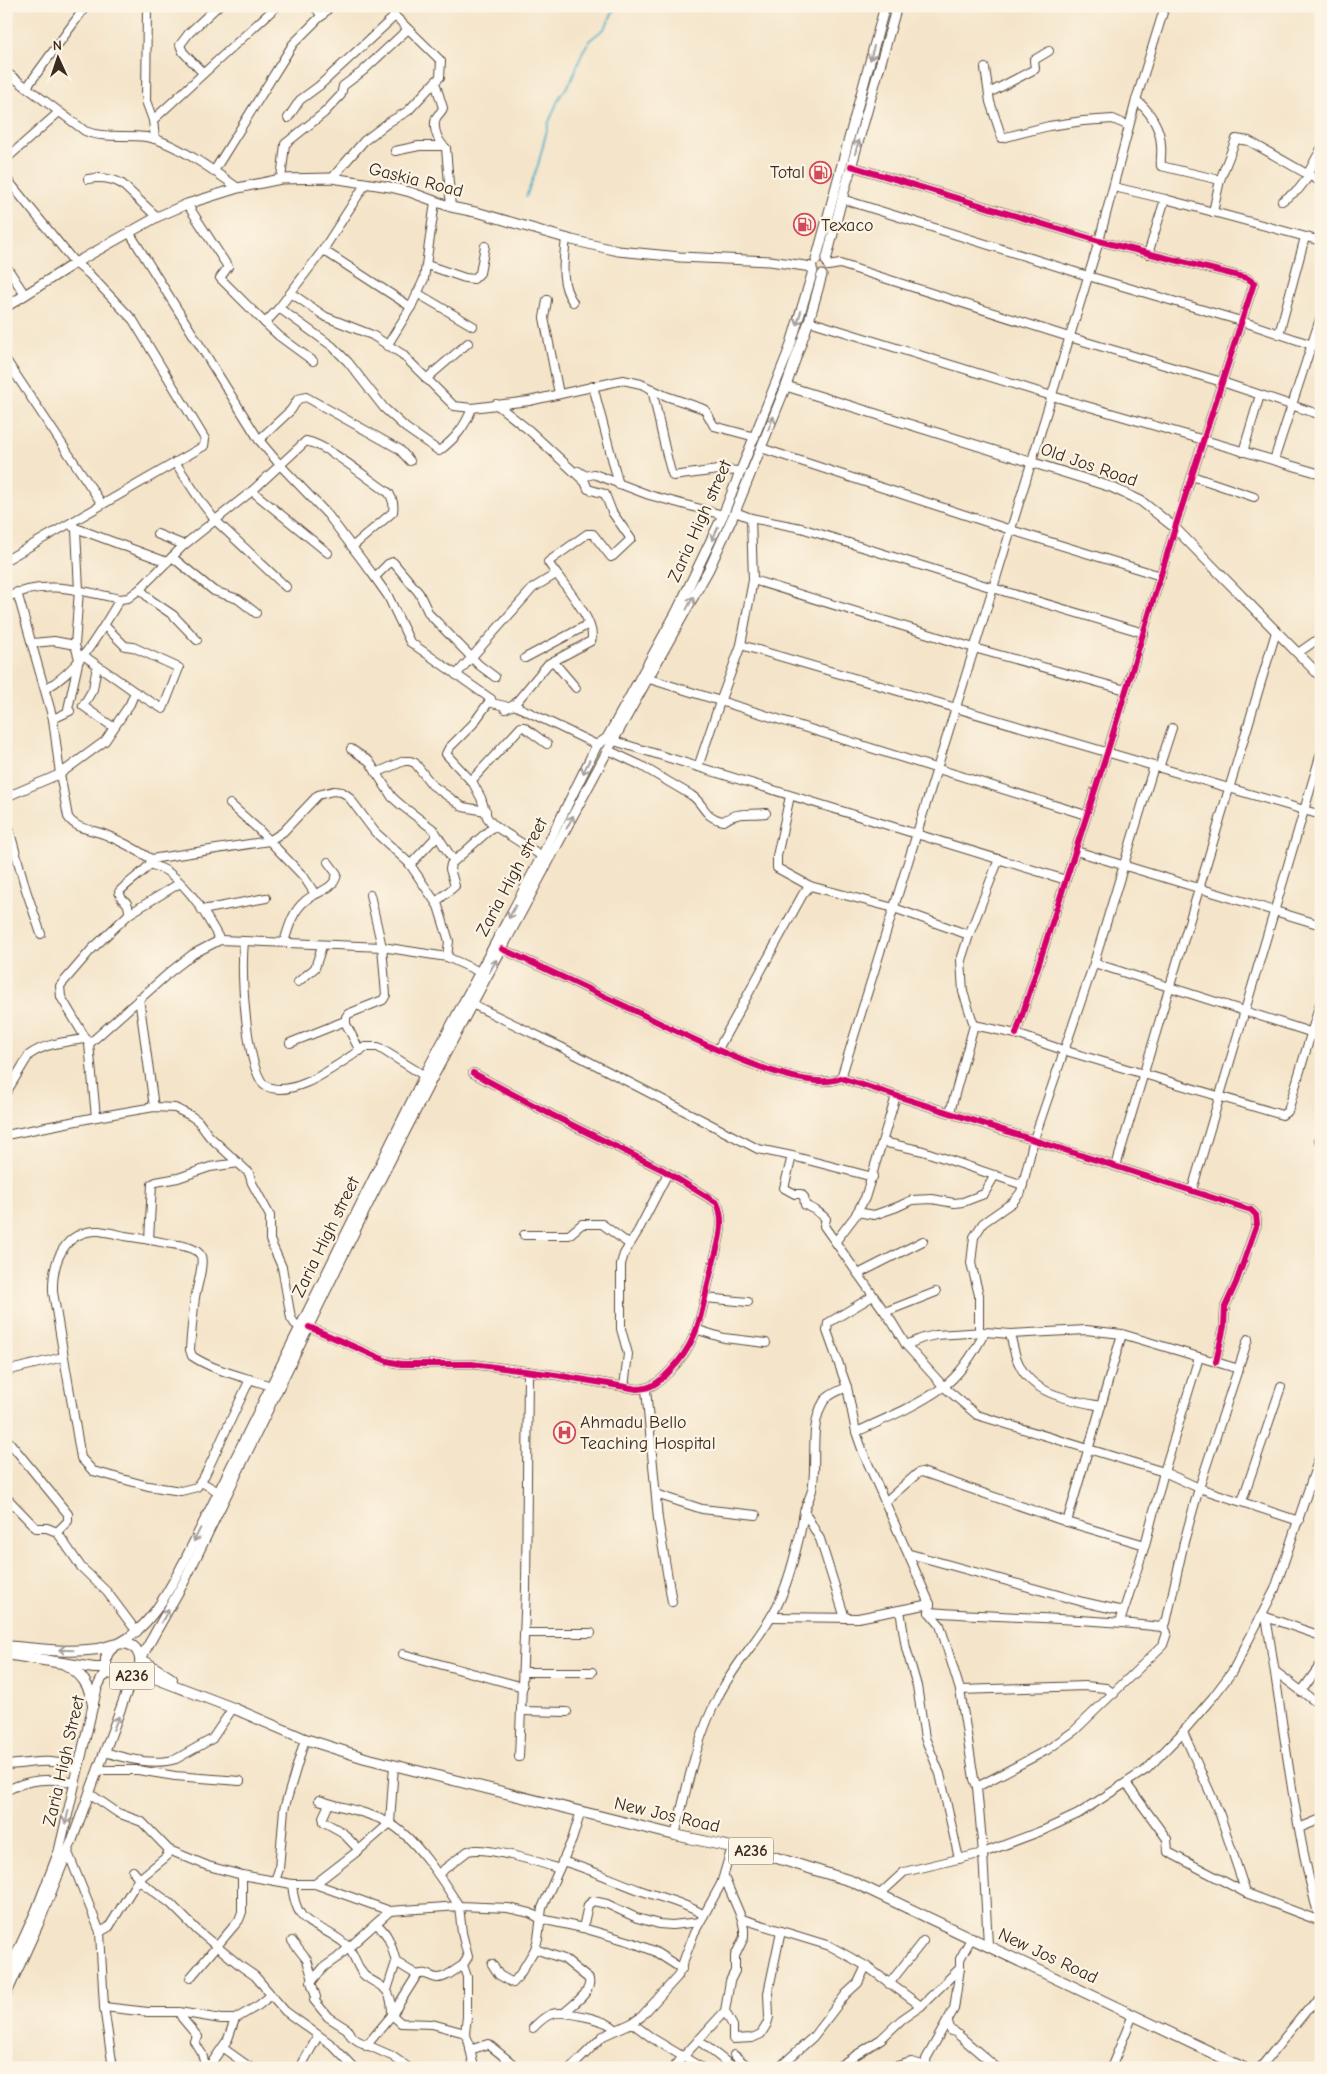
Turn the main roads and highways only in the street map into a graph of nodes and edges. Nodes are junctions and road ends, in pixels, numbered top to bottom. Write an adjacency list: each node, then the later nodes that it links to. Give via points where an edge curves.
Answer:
1 (885, 6): 4 (main road, Zaria High street, one-way to 4)
2 (897, 6): 3 (main road, one-way to 2, via 842,199)
3 (827, 264): 4 (main road, via 819,259); 5 (main road, via 827,272)
4 (813, 266): 5 (main road, via 818,275); 6 (main road, Gaskia Road, via 618,250 451,207 410,192 332,178 281,179 238,188 157,217); 9 (main road, Zaria High street, one-way to 9, via 789,350 742,470)
5 (822, 275): 7 (main road, Zaria High street)
6 (6, 307)
7 (786, 386): 8 (main road, Old Jos Road, via 1124,492 1152,508 1175,528); 9 (main road, Zaria High street, one-way to 7, via 708,569)
8 (1321, 677)
9 (645, 678): 10 (main road, Zaria High street, one-way to 9, via 502,949); 10 (main road, Zaria High street, one-way to 10, via 606,738 597,745)
10 (428, 1078): 11 (main road, Zaria High street)
11 (305, 1326): 12 (main road, Zaria High street); 12 (main road, Zaria High street, via 271,1386)
12 (223, 1493): 13 (main road, one-way to 13, via 164,1599 137,1632); 16 (main road, one-way to 12, via 185,1580)
13 (116, 1645): 14 (highway, A236, one-way to 14, via 78,1651); 16 (highway, A236, via 132,1646); 18 (highway, A236, via 106,1658)
14 (6, 1646)
15 (6, 1654): 17 (highway, A236)
16 (141, 1659): 19 (highway, A236); 21 (highway, New Jos Road / A236, via 167,1676)
17 (52, 1660): 18 (highway, A236); 20 (highway, via 82,1677)
18 (108, 1670): 19 (highway, A236, via 118,1678); 20 (main road, Zaria High Street, via 100,1682)
19 (134, 1674): 21 (highway, New Jos Road / A236, via 152,1677); 22 (main road, Zaria High Street, one-way to 19)
20 (93, 1705): 23 (main road, Zaria High Street, one-way to 23, via 55,1860)
21 (232, 1708): 25 (highway, New Jos Road / A236, via 305,1739 366,1758 825,1871 972,1937)
22 (68, 1850): 24 (main road, Zaria High street)
23 (6, 1977)
24 (6, 1995)
25 (1244, 2068)

